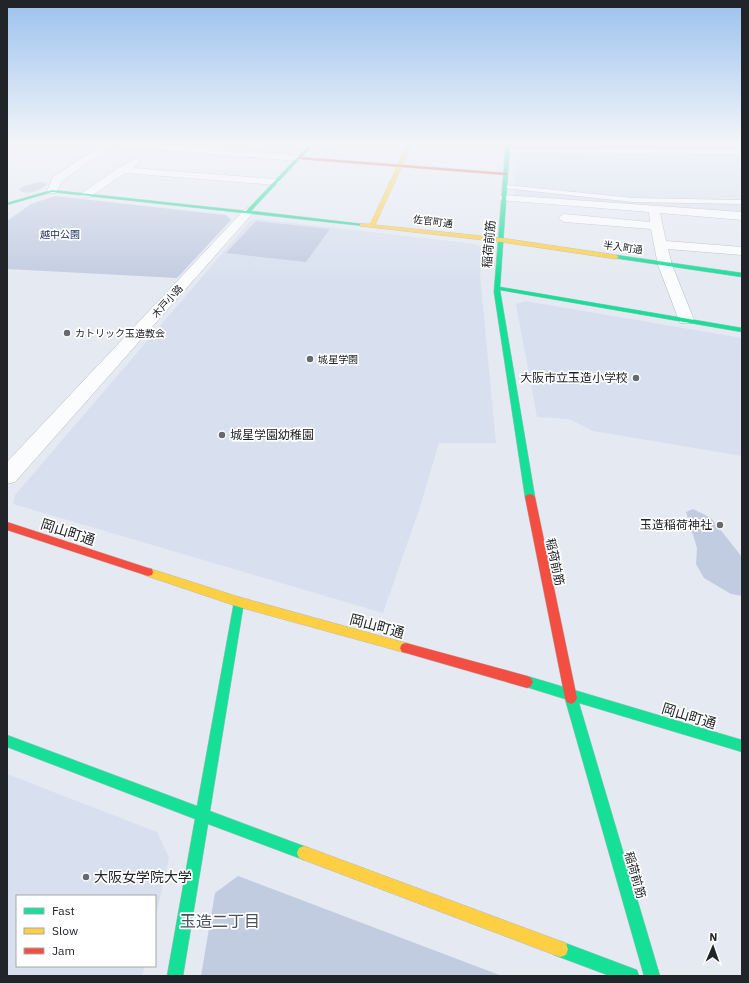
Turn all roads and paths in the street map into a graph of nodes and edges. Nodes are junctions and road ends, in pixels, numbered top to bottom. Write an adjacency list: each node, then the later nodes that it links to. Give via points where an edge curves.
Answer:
1 (92, 190): 7 (street)
2 (269, 190): 11 (street, 木戸小路)
3 (389, 190): 16 (street)
4 (505, 190): 6 (street, 稲荷前筋)
5 (52, 191): 7 (street, 佐官町通); 9 (street, 佐官町通)
6 (505, 193): 8 (lane, via 587,194 633,200); 10 (street); 12 (street, 稲荷前筋)
7 (86, 194): 11 (street, 佐官町通)
8 (742, 202)
9 (7, 204)
10 (653, 209): 15 (street); 17 (street)
11 (248, 212): 16 (street, 佐官町通); 26 (street, 木戸小路)
12 (503, 212): 13 (street); 18 (street, 稲荷前筋)
13 (519, 214)
14 (549, 216): 17 (street)
15 (742, 216)
16 (372, 226): 18 (street, 佐官町通)
17 (657, 226): 19 (street)
18 (501, 240): 21 (street, 半入町通); 23 (street, 稲荷前筋)
19 (660, 244): 20 (street); 21 (street)
20 (742, 251)
21 (665, 265): 22 (street, 半入町通); 24 (street)
22 (742, 275)
23 (497, 288): 24 (street); 29 (street, 稲荷前筋, via 527,483)
24 (686, 320): 25 (street)
25 (742, 330)
26 (7, 476)
27 (7, 526): 28 (street, 岡山町通)
28 (239, 602): 29 (street, 岡山町通, via 511,676); 32 (street)
29 (570, 695): 31 (street, 岡山町通); 35 (street, 稲荷前筋)
30 (7, 741): 32 (street)
31 (742, 746)
32 (204, 814): 33 (street); 34 (street)
33 (175, 976)
34 (631, 976)
35 (652, 976)

